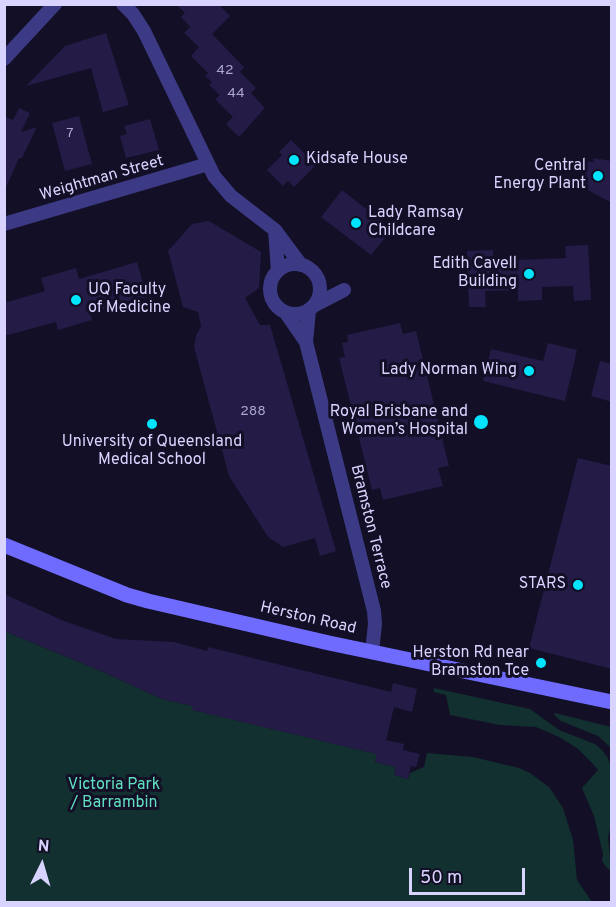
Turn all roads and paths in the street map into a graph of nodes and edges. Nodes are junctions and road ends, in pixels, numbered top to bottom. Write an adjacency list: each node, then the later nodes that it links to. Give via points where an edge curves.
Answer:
1 (55, 4): 3 (street)
2 (133, 8): 4 (street)
3 (4, 59)
4 (208, 164): 5 (street, Weightman Street); 6 (street, via 231,196)
5 (4, 224)
6 (275, 230): 7 (street); 8 (street)
7 (301, 265): 8 (street, via 285,266); 9 (street)
8 (278, 271): 11 (street, via 272,278 271,295)
9 (316, 274): 10 (street, via 320,290); 10 (street, via 344,290)
10 (312, 308): 11 (street, via 302,314); 12 (street, Bramston Terrace)
11 (286, 313): 12 (street, Bramston Terrace)
12 (306, 342): 14 (street, Bramston Terrace, via 374,611)
13 (4, 545): 14 (main road, Herston Road, via 127,595)
14 (372, 652): 15 (main road, Herston Road)
15 (612, 702)

